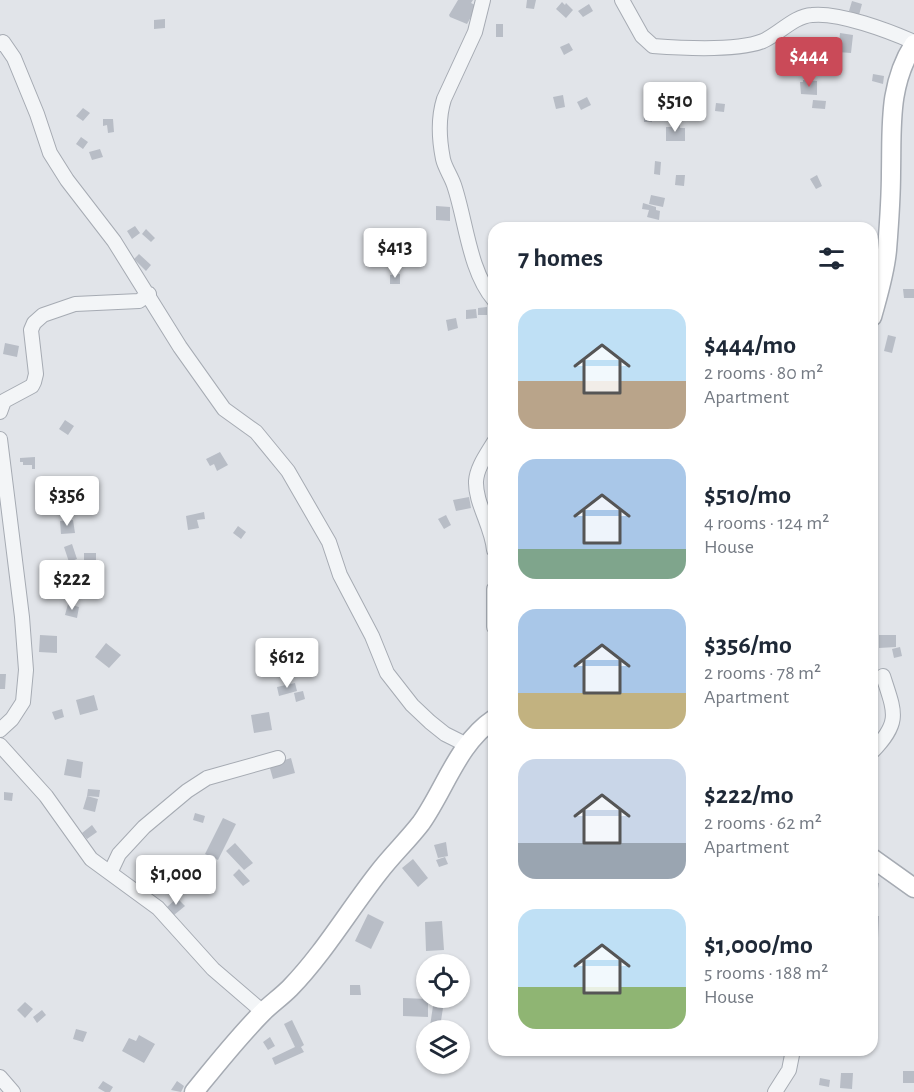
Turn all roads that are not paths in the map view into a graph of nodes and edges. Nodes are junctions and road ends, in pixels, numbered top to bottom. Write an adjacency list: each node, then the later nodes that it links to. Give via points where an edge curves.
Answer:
1 (483, 0): 5 (street, via 475,32 444,99 440,129 444,164 478,272)
2 (622, 0): 4 (street, via 642,36 653,46 750,44 813,14 890,31)
3 (1, 42): 6 (street, via 14,58 50,153)
4 (914, 43): 7 (street, via 901,70 894,102 887,250)
5 (488, 290)
6 (148, 294): 8 (street, via 139,301 75,304 43,315 31,330 36,374 32,387 4,401); 16 (street, via 224,409 256,432 288,471 329,542 340,575 387,672 430,722)
7 (878, 295)
8 (0, 412)
9 (0, 439): 14 (street, via 26,670 23,702)
10 (488, 452): 11 (street, via 476,480)
11 (488, 523)
12 (882, 676): 17 (street, via 893,706 893,720)
13 (488, 723): 16 (street)
14 (0, 730)
15 (0, 745): 20 (street, via 46,796 91,859)
16 (466, 745): 22 (street, via 421,823 379,872 324,948)
17 (878, 745)
18 (278, 758): 20 (street, via 207,778 187,791 118,854)
19 (878, 862): 21 (street)
20 (110, 873): 22 (street, via 158,908 213,969)
21 (914, 888)
22 (263, 1012): 26 (street)
23 (792, 1056): 27 (street, via 789,1070)
24 (0, 1077): 25 (street)
25 (13, 1092)
26 (194, 1092)
27 (775, 1092)

